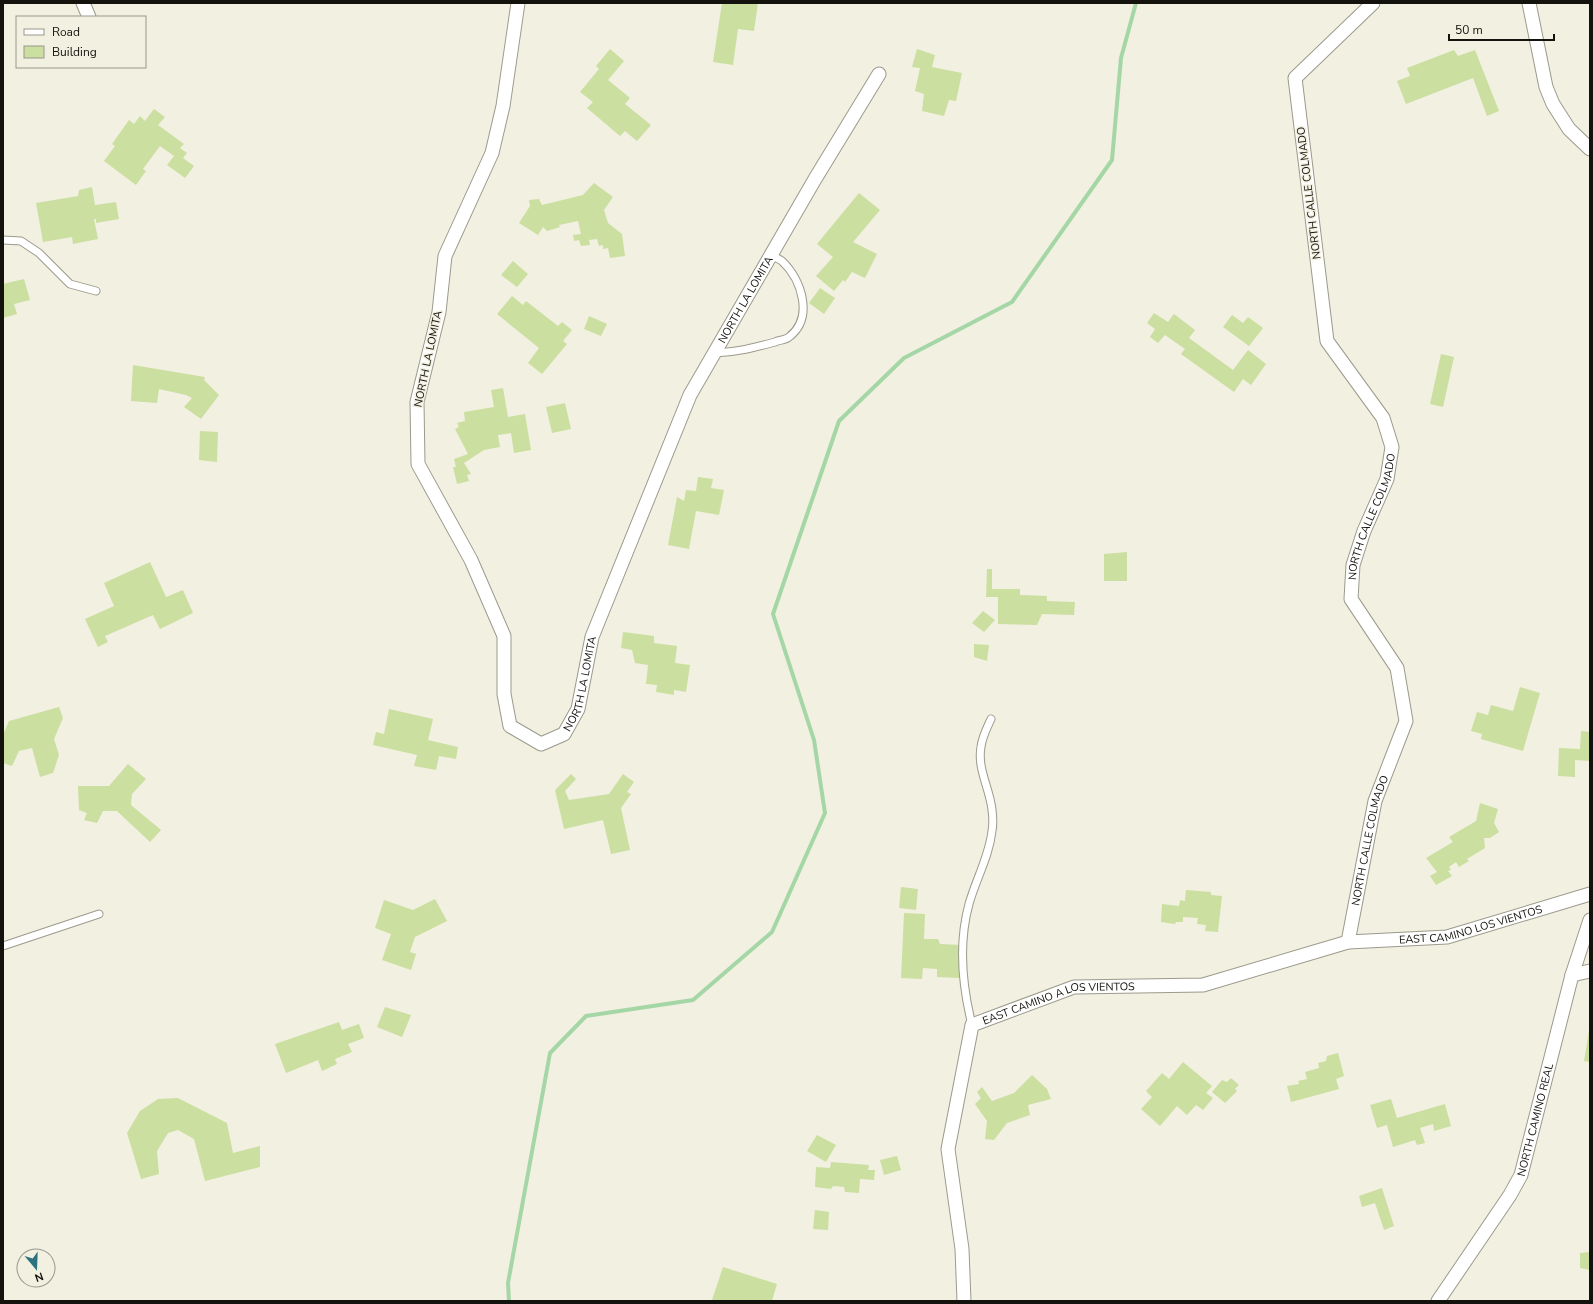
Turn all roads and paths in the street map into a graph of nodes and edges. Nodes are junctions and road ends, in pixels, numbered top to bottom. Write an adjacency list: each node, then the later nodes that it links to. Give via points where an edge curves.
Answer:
1 (83, 3): 5 (street)
2 (518, 3): 11 (street, NORTH LA LOMITA, via 503,106 492,153 445,256 439,312 417,402 418,464 471,560 504,636 504,694 510,726 541,744 564,734 578,709 592,637 690,395)
3 (1373, 3): 16 (street, NORTH CALLE COLMADO, via 1295,78 1327,341 1383,418 1392,447 1387,479 1364,531 1353,565 1351,599 1397,668 1406,721 1376,801)
4 (1529, 3): 7 (street, via 1548,93 1569,129)
5 (89, 16)
6 (879, 74): 9 (street, NORTH LA LOMITA)
7 (1590, 149)
8 (3, 240): 10 (lane, via 21,241 39,253 70,284)
9 (772, 255): 11 (street, NORTH LA LOMITA); 11 (lane, via 782,262 794,277 802,294 803,312 800,326 788,338 738,352)
10 (96, 292)
11 (715, 353)
12 (991, 719): 20 (lane, via 980,748 992,810 992,832 987,855 969,903 964,928 963,975 965,998)
13 (1590, 894): 16 (street, EAST CAMINO LOS VIENTOS, via 1447,937)
14 (99, 914): 17 (lane)
15 (1590, 920): 19 (street, NORTH CAMINO REAL)
16 (1348, 942): 20 (street, EAST CAMINO A LOS VIENTOS, via 1203,985 1074,987)
17 (3, 946)
18 (1590, 971): 19 (street)
19 (1572, 975): 22 (street, NORTH CAMINO REAL, via 1521,1175)
20 (972, 1025): 21 (street, EAST CAMINO A LOS VIENTOS, via 948,1149 962,1249)
21 (964, 1301)
22 (1438, 1301)

